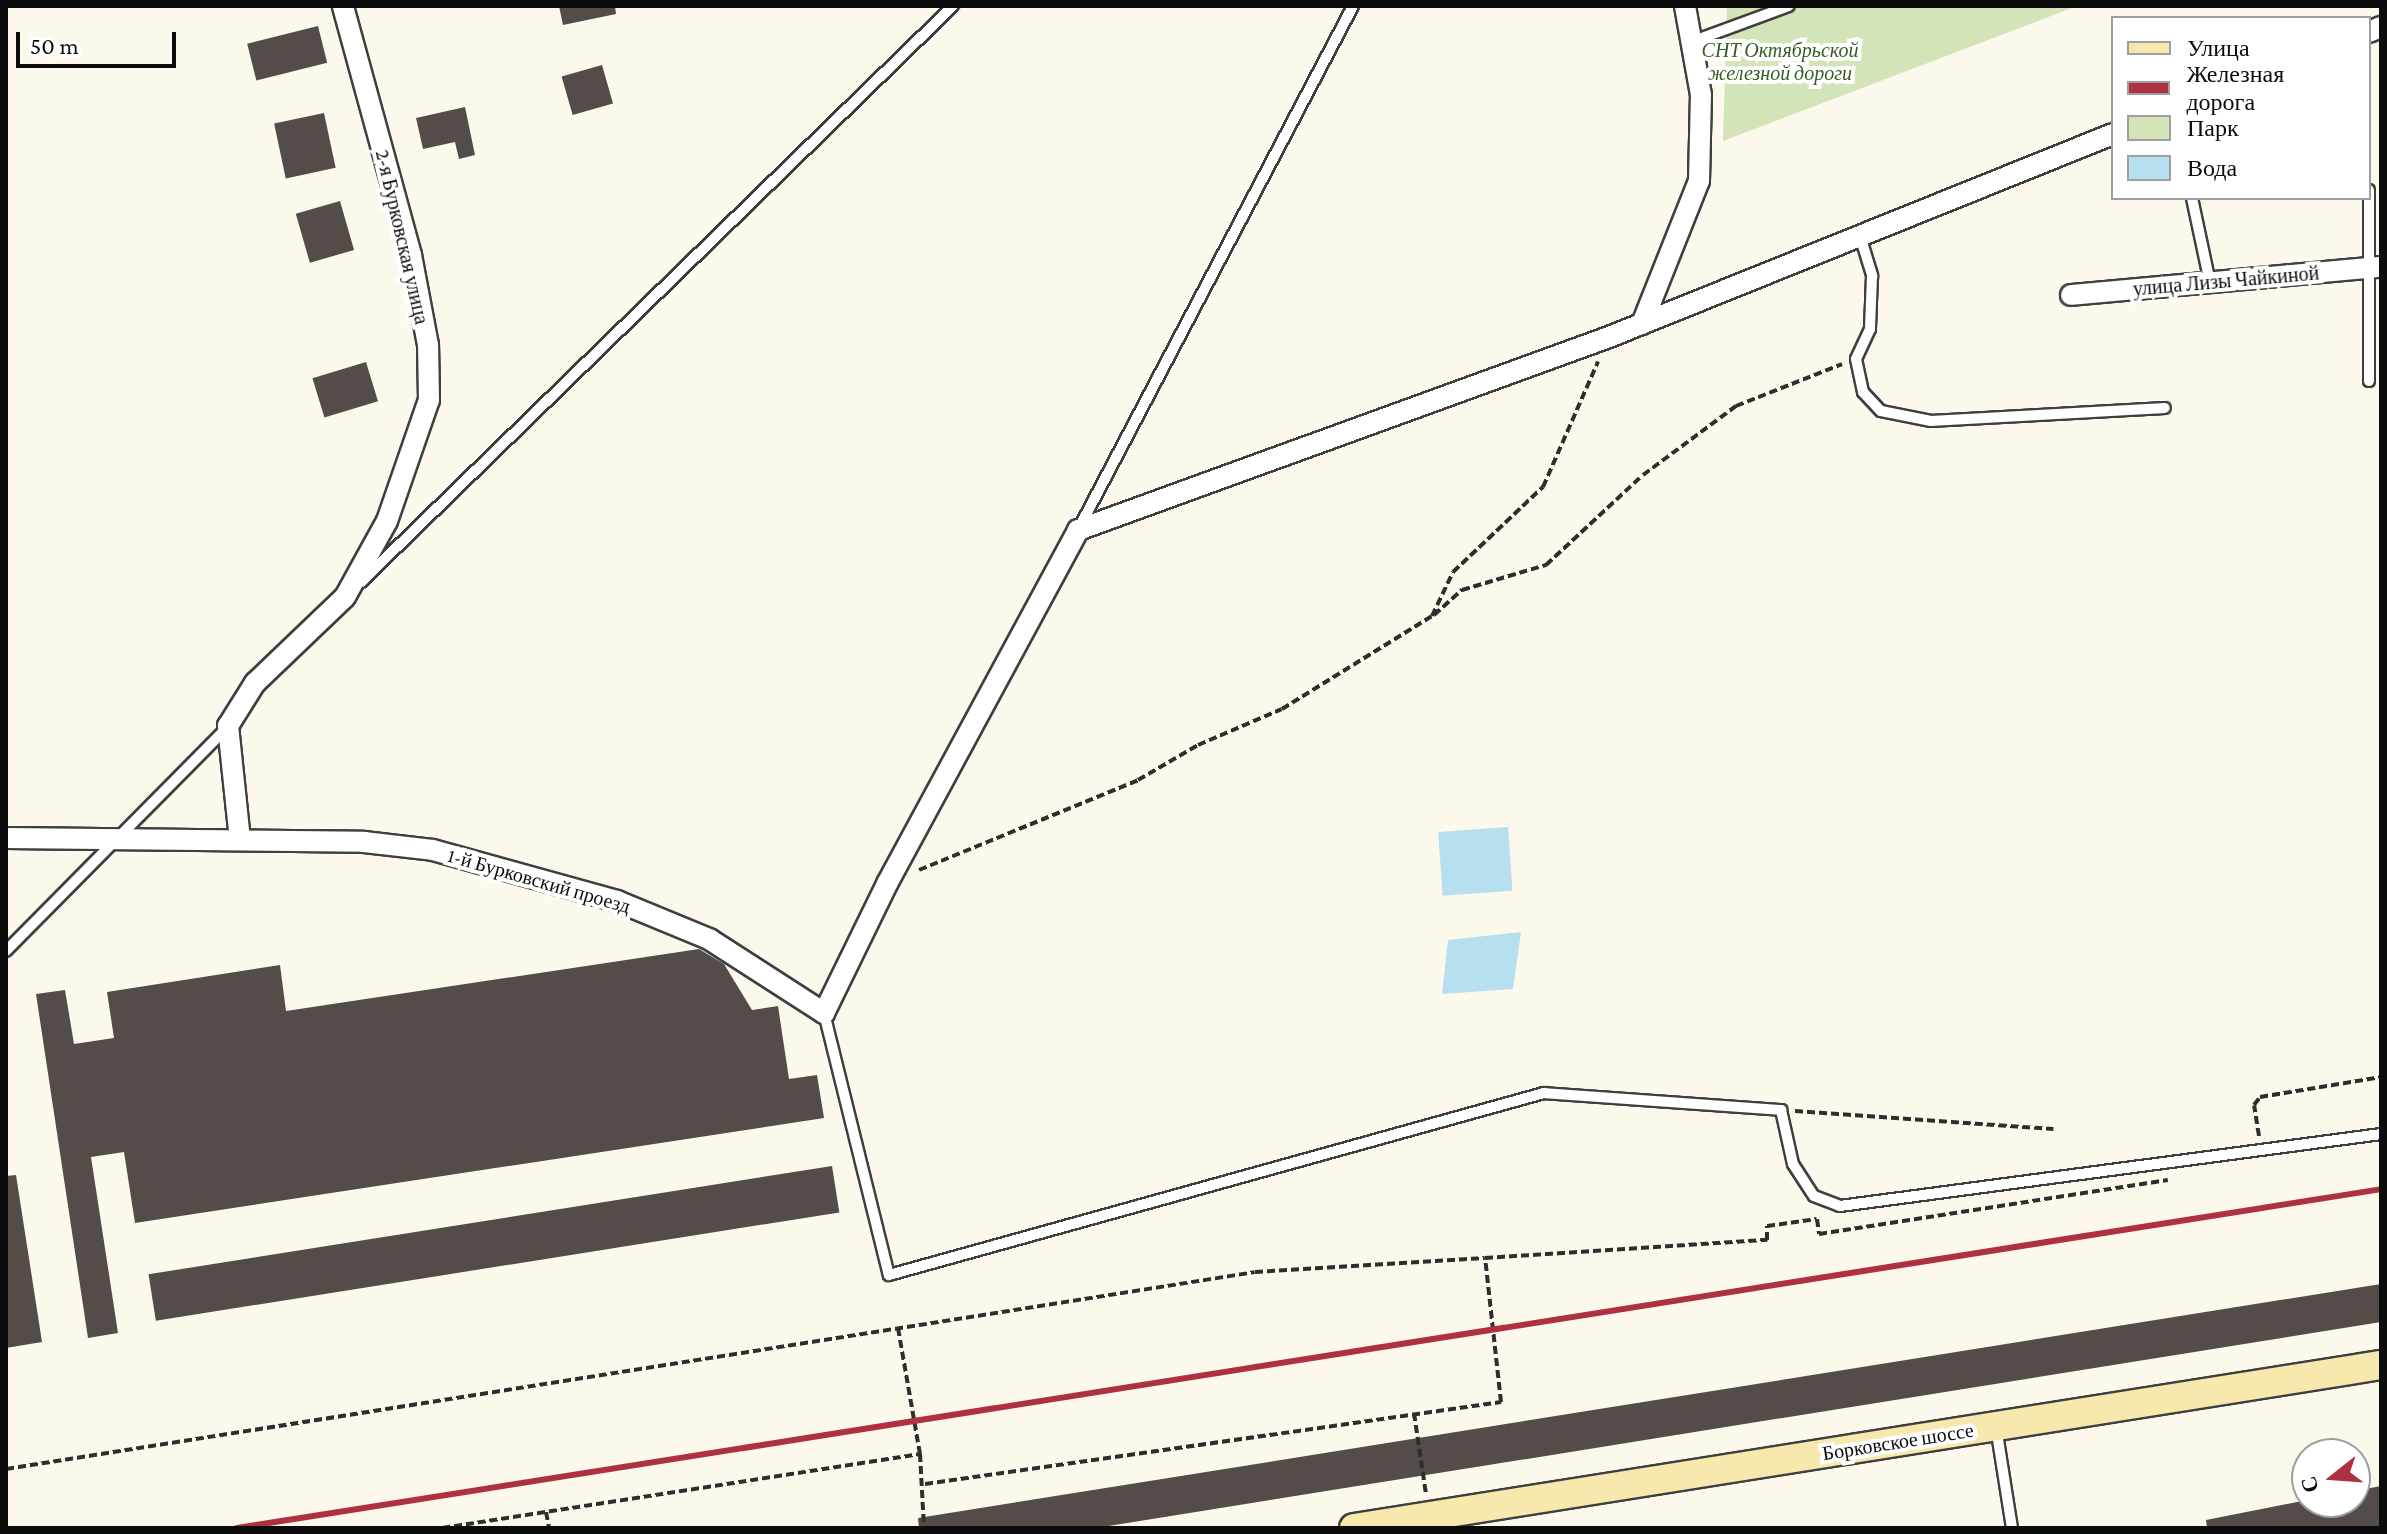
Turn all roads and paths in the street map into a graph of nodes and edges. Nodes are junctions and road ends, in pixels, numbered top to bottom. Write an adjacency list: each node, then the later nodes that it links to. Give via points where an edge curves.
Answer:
1 (343, 6): 20 (street, 2-я Бурковская улица, via 411,255 428,345 429,400 387,521)
2 (953, 6): 20 (lane)
3 (1353, 6): 19 (lane)
4 (1685, 6): 6 (street)
5 (1789, 6): 6 (lane)
6 (1691, 42): 14 (street, via 1701,95 1699,181)
7 (2111, 135): 10 (street)
8 (2192, 200): 12 (lane)
9 (2370, 200): 11 (lane)
10 (1861, 239): 14 (street); 16 (lane, via 1872,276 1870,329)
11 (2375, 268): 12 (street, улица Лизы Чайкиной); 17 (lane)
12 (2210, 283): 13 (street, улица Лизы Чайкиной)
13 (2071, 295)
14 (1642, 324): 15 (street)
15 (1609, 337): 19 (street); 21 (path, via 1543,487 1453,572)
16 (1856, 359): 18 (lane, via 1863,392 1881,411 1931,421); 21 (path, via 1736,406 1643,475 1546,565 1462,590)
17 (2369, 381)
18 (2165, 408)
19 (1078, 530): 26 (street)
20 (345, 597): 22 (street, 2-я Бурковская улица, via 255,683)
21 (1432, 616): 26 (path, via 1282,709 1198,745 1138,780)
22 (228, 726): 24 (lane); 25 (street)
23 (6, 838): 24 (street, 1-й Бурковский проезд)
24 (121, 839): 25 (street, 1-й Бурковский проезд); 27 (lane)
25 (240, 840): 28 (street, 1-й Бурковский проезд, via 364,842 433,850 617,901 709,939)
26 (888, 882): 28 (street)
27 (6, 951)
28 (824, 1013): 30 (lane, via 889,1275 1544,1093)
29 (2381, 1077): 33 (path, via 2260,1097 2254,1105 2260,1140)
30 (1781, 1110): 31 (path); 33 (lane, via 1793,1164 1814,1196 1840,1206)
31 (2053, 1129)
32 (2381, 1134): 33 (lane)
33 (2222, 1154)
34 (2171, 1180): 35 (path, via 1819,1234 1817,1219 1767,1226 1767,1240)
35 (1485, 1258): 36 (path, via 1255,1272); 38 (path, via 1501,1402)
36 (898, 1328): 40 (path); 41 (path)
37 (2381, 1365): 39 (main road, Борковское шоссе)
38 (1414, 1413): 42 (path); 44 (path)
39 (1996, 1427): 44 (main road, Борковское шоссе); 49 (lane)
40 (920, 1454): 42 (path); 43 (path)
41 (6, 1469)
42 (925, 1484): 47 (path)
43 (546, 1512): 45 (path); 46 (path)
44 (1420, 1521): 48 (main road, Борковское шоссе)
45 (442, 1528)
46 (549, 1528)
47 (924, 1528)
48 (1354, 1528)
49 (2012, 1528)

